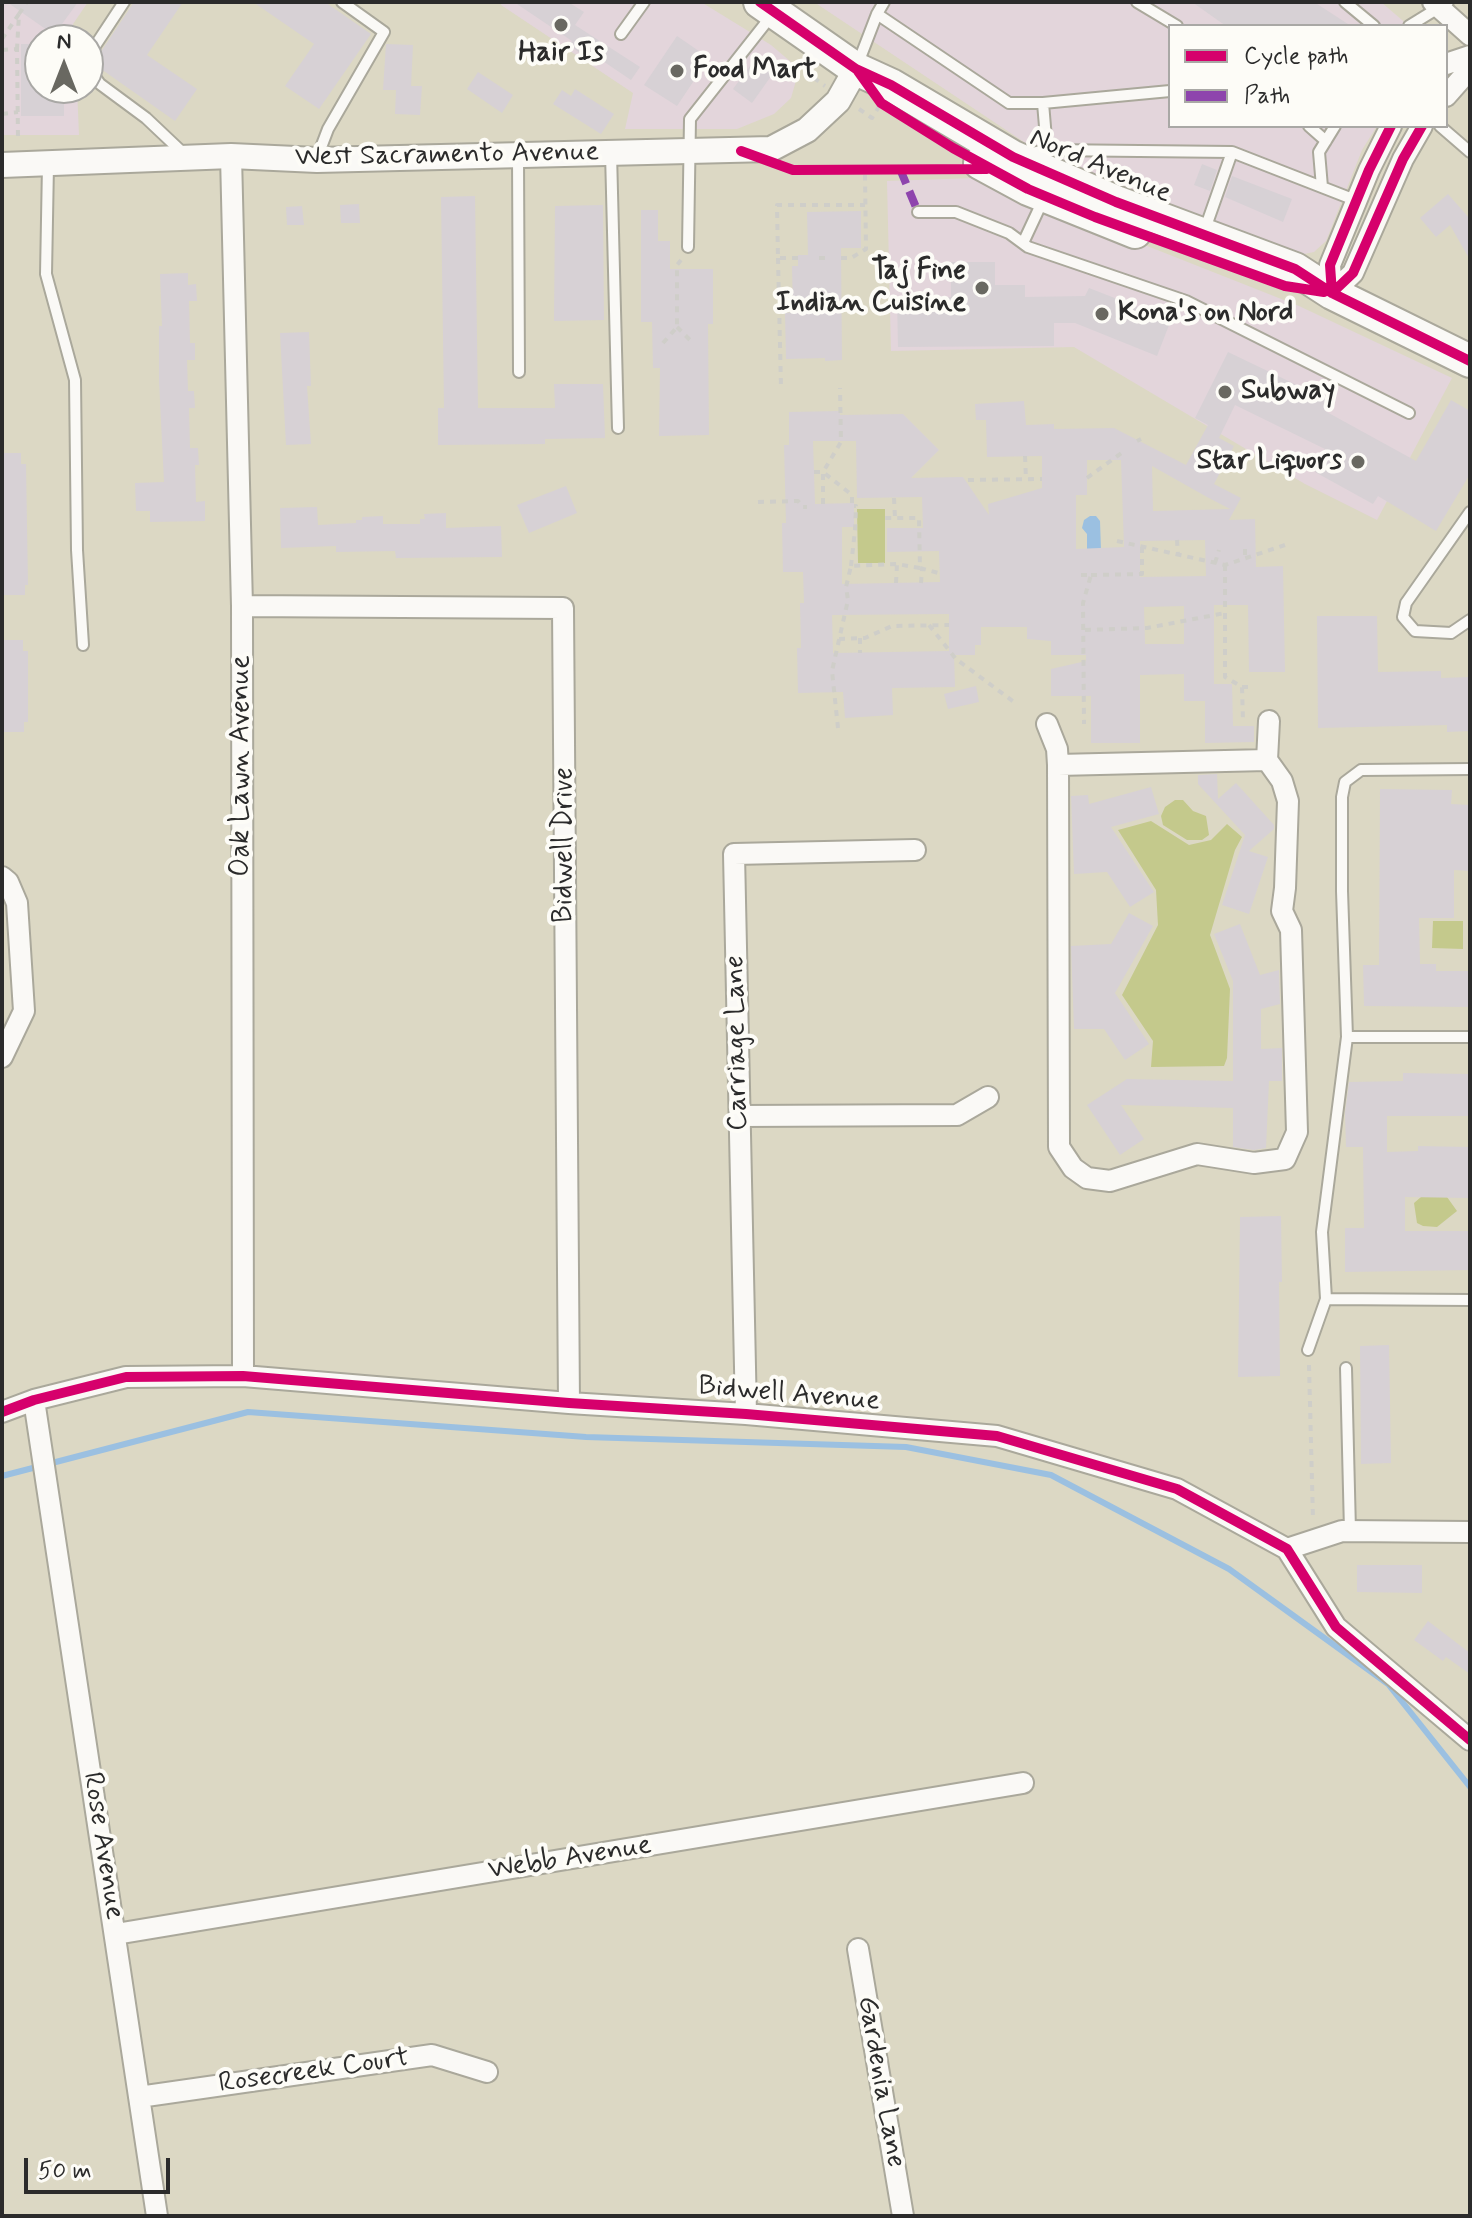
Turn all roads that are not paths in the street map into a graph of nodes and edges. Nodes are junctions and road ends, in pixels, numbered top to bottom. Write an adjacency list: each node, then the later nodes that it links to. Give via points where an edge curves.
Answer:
1 (124, 2): 36 (lane, via 95,46 93,74)
2 (342, 2): 37 (lane, via 384,32 328,129)
3 (644, 2): 13 (lane)
4 (884, 2): 9 (lane)
5 (1137, 2): 10 (lane)
6 (1345, 2): 11 (lane)
7 (1440, 4): 12 (lane); 14 (street)
8 (770, 5): 17 (main road, Nord Avenue); 29 (lane, via 690,119)
9 (877, 14): 17 (lane); 21 (lane, via 1009,103)
10 (1174, 24)
11 (1372, 24)
12 (1412, 24)
13 (621, 34)
14 (1470, 35)
15 (1470, 56): 16 (street)
16 (1448, 63)
17 (856, 69): 29 (street, West Sacramento Avenue, via 838,101 807,130 771,149); 35 (main road, Nord Avenue); 41 (main road, Nord Avenue, via 881,103)
18 (1470, 69): 20 (street)
19 (1168, 91): 21 (lane)
20 (1448, 94)
21 (1043, 103): 28 (lane)
22 (1311, 128): 27 (lane)
23 (1334, 128): 27 (lane)
24 (1390, 128): 42 (street)
25 (1421, 128): 47 (street, via 1353,273)
26 (1442, 128): 31 (lane)
27 (1326, 141): 40 (lane, via 1318,162)
28 (1047, 150): 30 (lane); 35 (lane)
29 (689, 151): 32 (street, West Sacramento Avenue); 46 (lane)
30 (1232, 152): 40 (lane); 44 (lane)
31 (1470, 152)
32 (611, 153): 33 (street, West Sacramento Avenue); 51 (lane)
33 (518, 155): 37 (street, West Sacramento Avenue); 49 (lane)
34 (231, 156): 36 (street, West Sacramento Avenue); 37 (street, West Sacramento Avenue); 53 (street, Oak Lawn Avenue)
35 (1013, 157): 44 (main road, Nord Avenue)
36 (188, 158): 39 (street, West Sacramento Avenue)
37 (317, 160)
38 (2, 165): 39 (street, West Sacramento Avenue)
39 (48, 165): 55 (lane, via 46,274 75,380)
40 (1322, 187): 42 (lane)
41 (1045, 196): 45 (lane); 47 (main road, Nord Avenue, via 1285,286)
42 (1355, 200): 47 (street, via 1330,265)
43 (918, 212): 45 (lane, via 956,212)
44 (1203, 235): 47 (main road, Nord Avenue, via 1295,269)
45 (1023, 243): 50 (lane, via 1186,301)
46 (688, 247)
47 (1332, 293): 48 (main road, Nord Avenue)
48 (1462, 353)
49 (519, 372)
50 (1409, 413)
51 (618, 428)
52 (1470, 512): 54 (lane, via 1406,603 1403,617 1415,631 1451,633)
53 (242, 606): 72 (street, Oak Lawn Avenue); 74 (street, Bidwell Drive, via 563,608)
54 (1470, 620)
55 (83, 645)
56 (1269, 721): 58 (street)
57 (1047, 724): 59 (street)
58 (1267, 760): 59 (street); 59 (street, via 1288,801 1282,911 1291,930 1297,1132 1285,1159 1254,1163 1197,1154 1110,1181 1087,1178 1059,1147)
59 (1058, 765)
60 (1470, 769): 63 (lane, via 1361,770 1345,782)
61 (915, 850): 67 (street, Carriage Lane, via 734,854)
62 (2, 877): 65 (street, via 17,903 24,1011)
63 (1347, 1037): 64 (lane); 68 (lane, via 1322,1232)
64 (1470, 1037)
65 (2, 1057)
66 (988, 1097): 67 (street, via 957,1115)
67 (740, 1116): 76 (street, Carriage Lane)
68 (1326, 1299): 69 (lane); 70 (lane)
69 (1470, 1300)
70 (1308, 1350)
71 (1346, 1368): 77 (lane)
72 (243, 1376): 73 (street, Bidwell Avenue, via 126,1377); 74 (street, Bidwell Avenue)
73 (34, 1400): 75 (street, Bidwell Avenue); 82 (street, Rose Avenue)
74 (569, 1403): 76 (street, Bidwell Avenue)
75 (2, 1412)
76 (746, 1414): 79 (street, Bidwell Avenue, via 997,1436 1177,1489)
77 (1350, 1531): 78 (street); 79 (street)
78 (1470, 1532)
79 (1287, 1549): 80 (street, Bidwell Avenue, via 1336,1627)
80 (1470, 1740)
81 (1023, 1783): 82 (street, Webb Avenue)
82 (116, 1934): 85 (street, Rose Avenue)
83 (858, 1949): 87 (street, Gardenia Lane)
84 (487, 2072): 85 (street, Rosecreek Court, via 432,2055)
85 (139, 2097): 86 (street, Rose Avenue)
86 (157, 2216)
87 (903, 2216)

